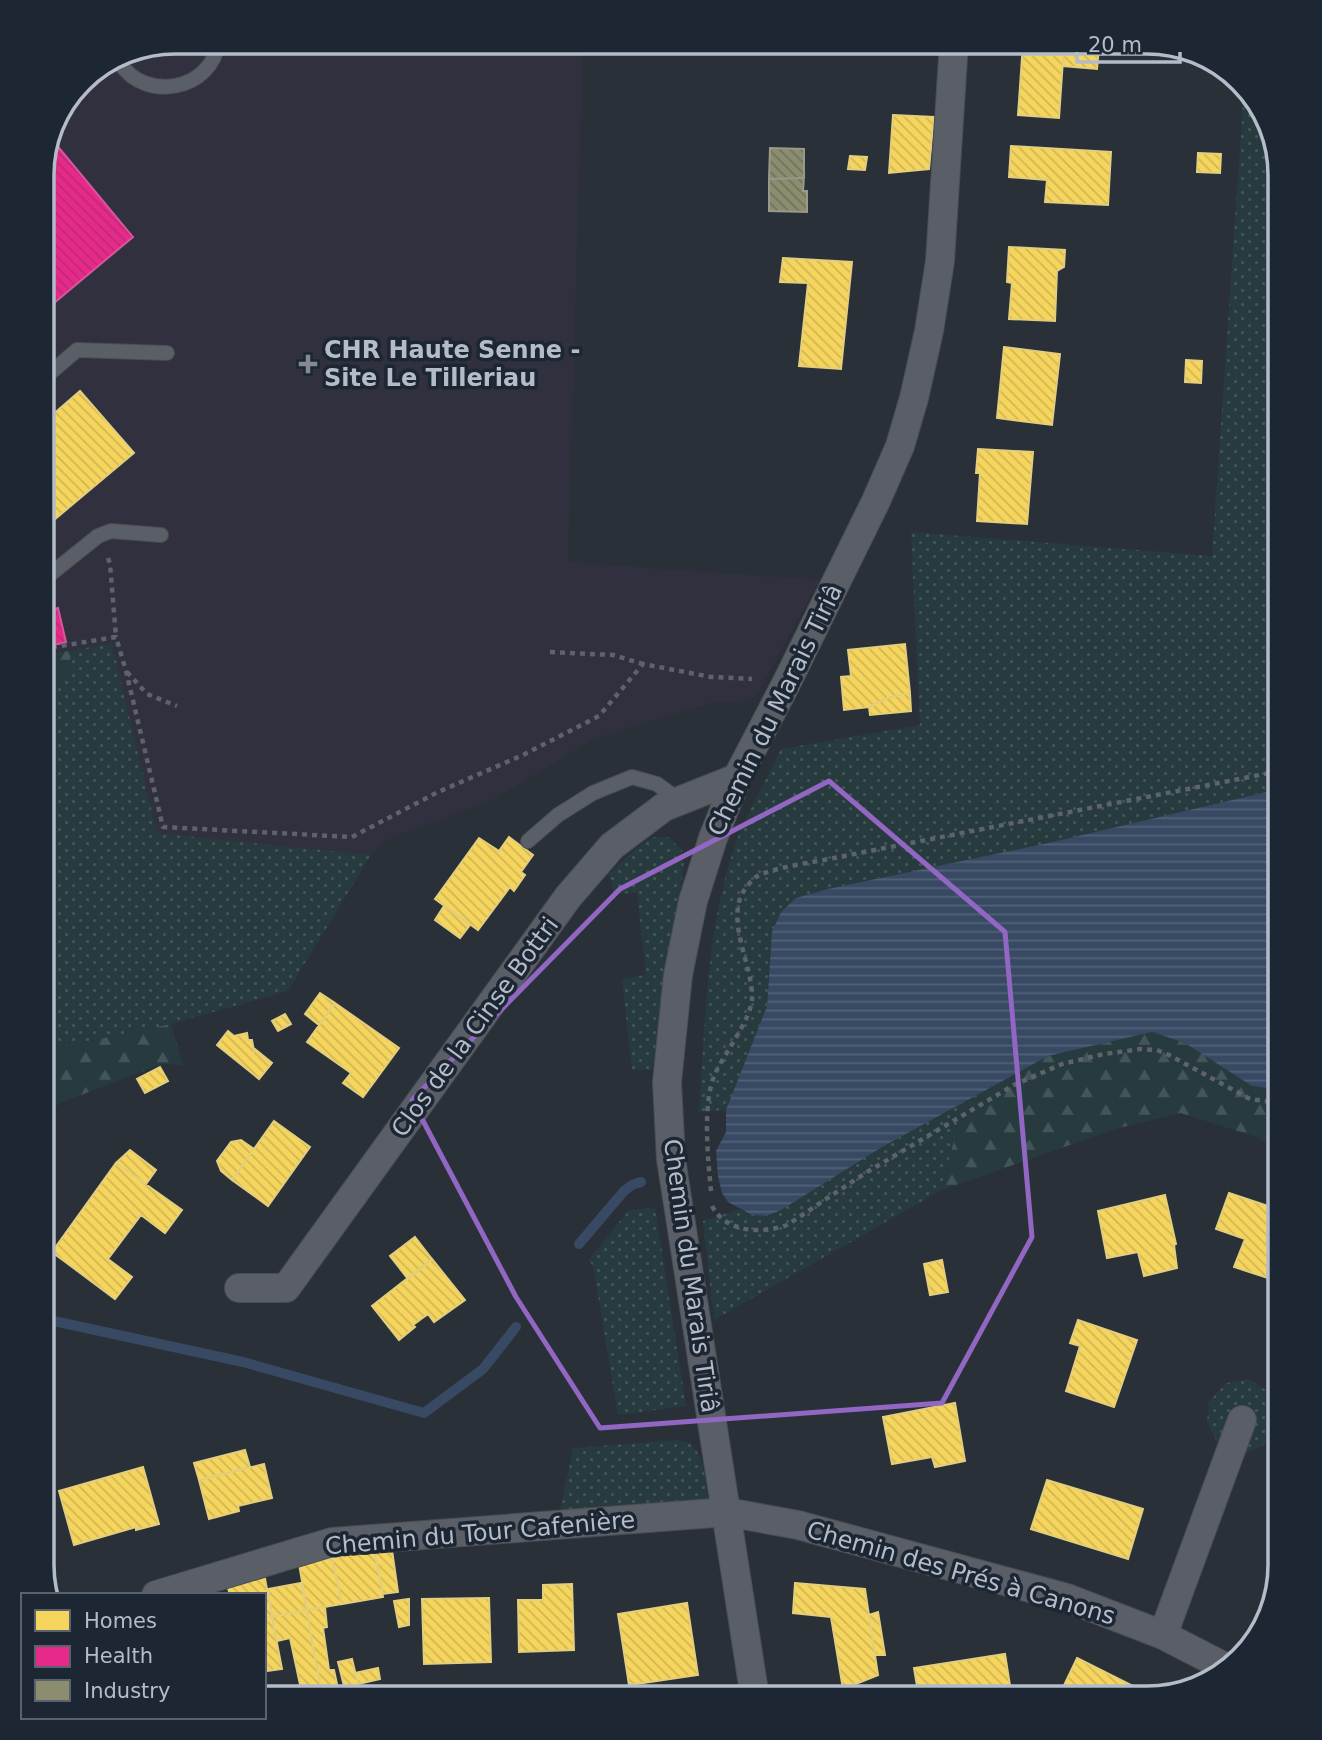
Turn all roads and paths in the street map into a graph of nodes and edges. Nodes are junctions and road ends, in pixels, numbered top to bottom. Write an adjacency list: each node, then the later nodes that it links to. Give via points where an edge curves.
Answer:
1 (215, 54): 3 (lane, via 200,75 169,88 137,80)
2 (953, 55): 14 (street, Chemin du Marais Tiriâ, via 940,261 914,398 876,501)
3 (123, 67)
4 (167, 353): 5 (lane, via 77,350)
5 (55, 369)
6 (161, 535): 7 (lane, via 111,531)
7 (99, 536): 8 (lane); 9 (path, via 110,564)
8 (55, 570)
9 (116, 637): 10 (path); 13 (path)
10 (55, 647)
11 (550, 652): 12 (path, via 613,655)
12 (643, 664): 13 (path, via 599,716 352,837 163,827); 14 (path, via 711,677 755,679)
13 (126, 671): 15 (path, via 147,694)
14 (782, 691): 17 (street, Chemin du Marais Tiriâ)
15 (177, 706)
16 (1268, 773): 20 (path, via 755,877 739,900 738,916 752,999 710,1092 707,1132 712,1208 722,1219 745,1230 787,1225 1014,1085 1062,1064 1104,1054 1157,1050 1250,1099)
17 (737, 778): 18 (street, Clos de la Cinse Bottri); 23 (street, Chemin du Marais Tiriâ, via 693,901 678,975 667,1082 671,1159)
18 (680, 801): 19 (lane, via 657,784 632,777 593,793); 21 (street, Clos de la Cinse Bottri, via 664,807 612,846 568,897 286,1288)
19 (528, 841)
20 (1268, 1101)
21 (239, 1288)
22 (1242, 1420): 25 (street)
23 (727, 1512): 24 (street, Chemin du Tour Cafenière, via 332,1542); 25 (street, Chemin des Prés à Canons, via 798,1525 1067,1598); 27 (street, Chemin du Marais Tiriâ)
24 (163, 1593)
25 (1163, 1635): 26 (street, Chemin des Prés à Canons)
26 (1217, 1663)
27 (753, 1686)

